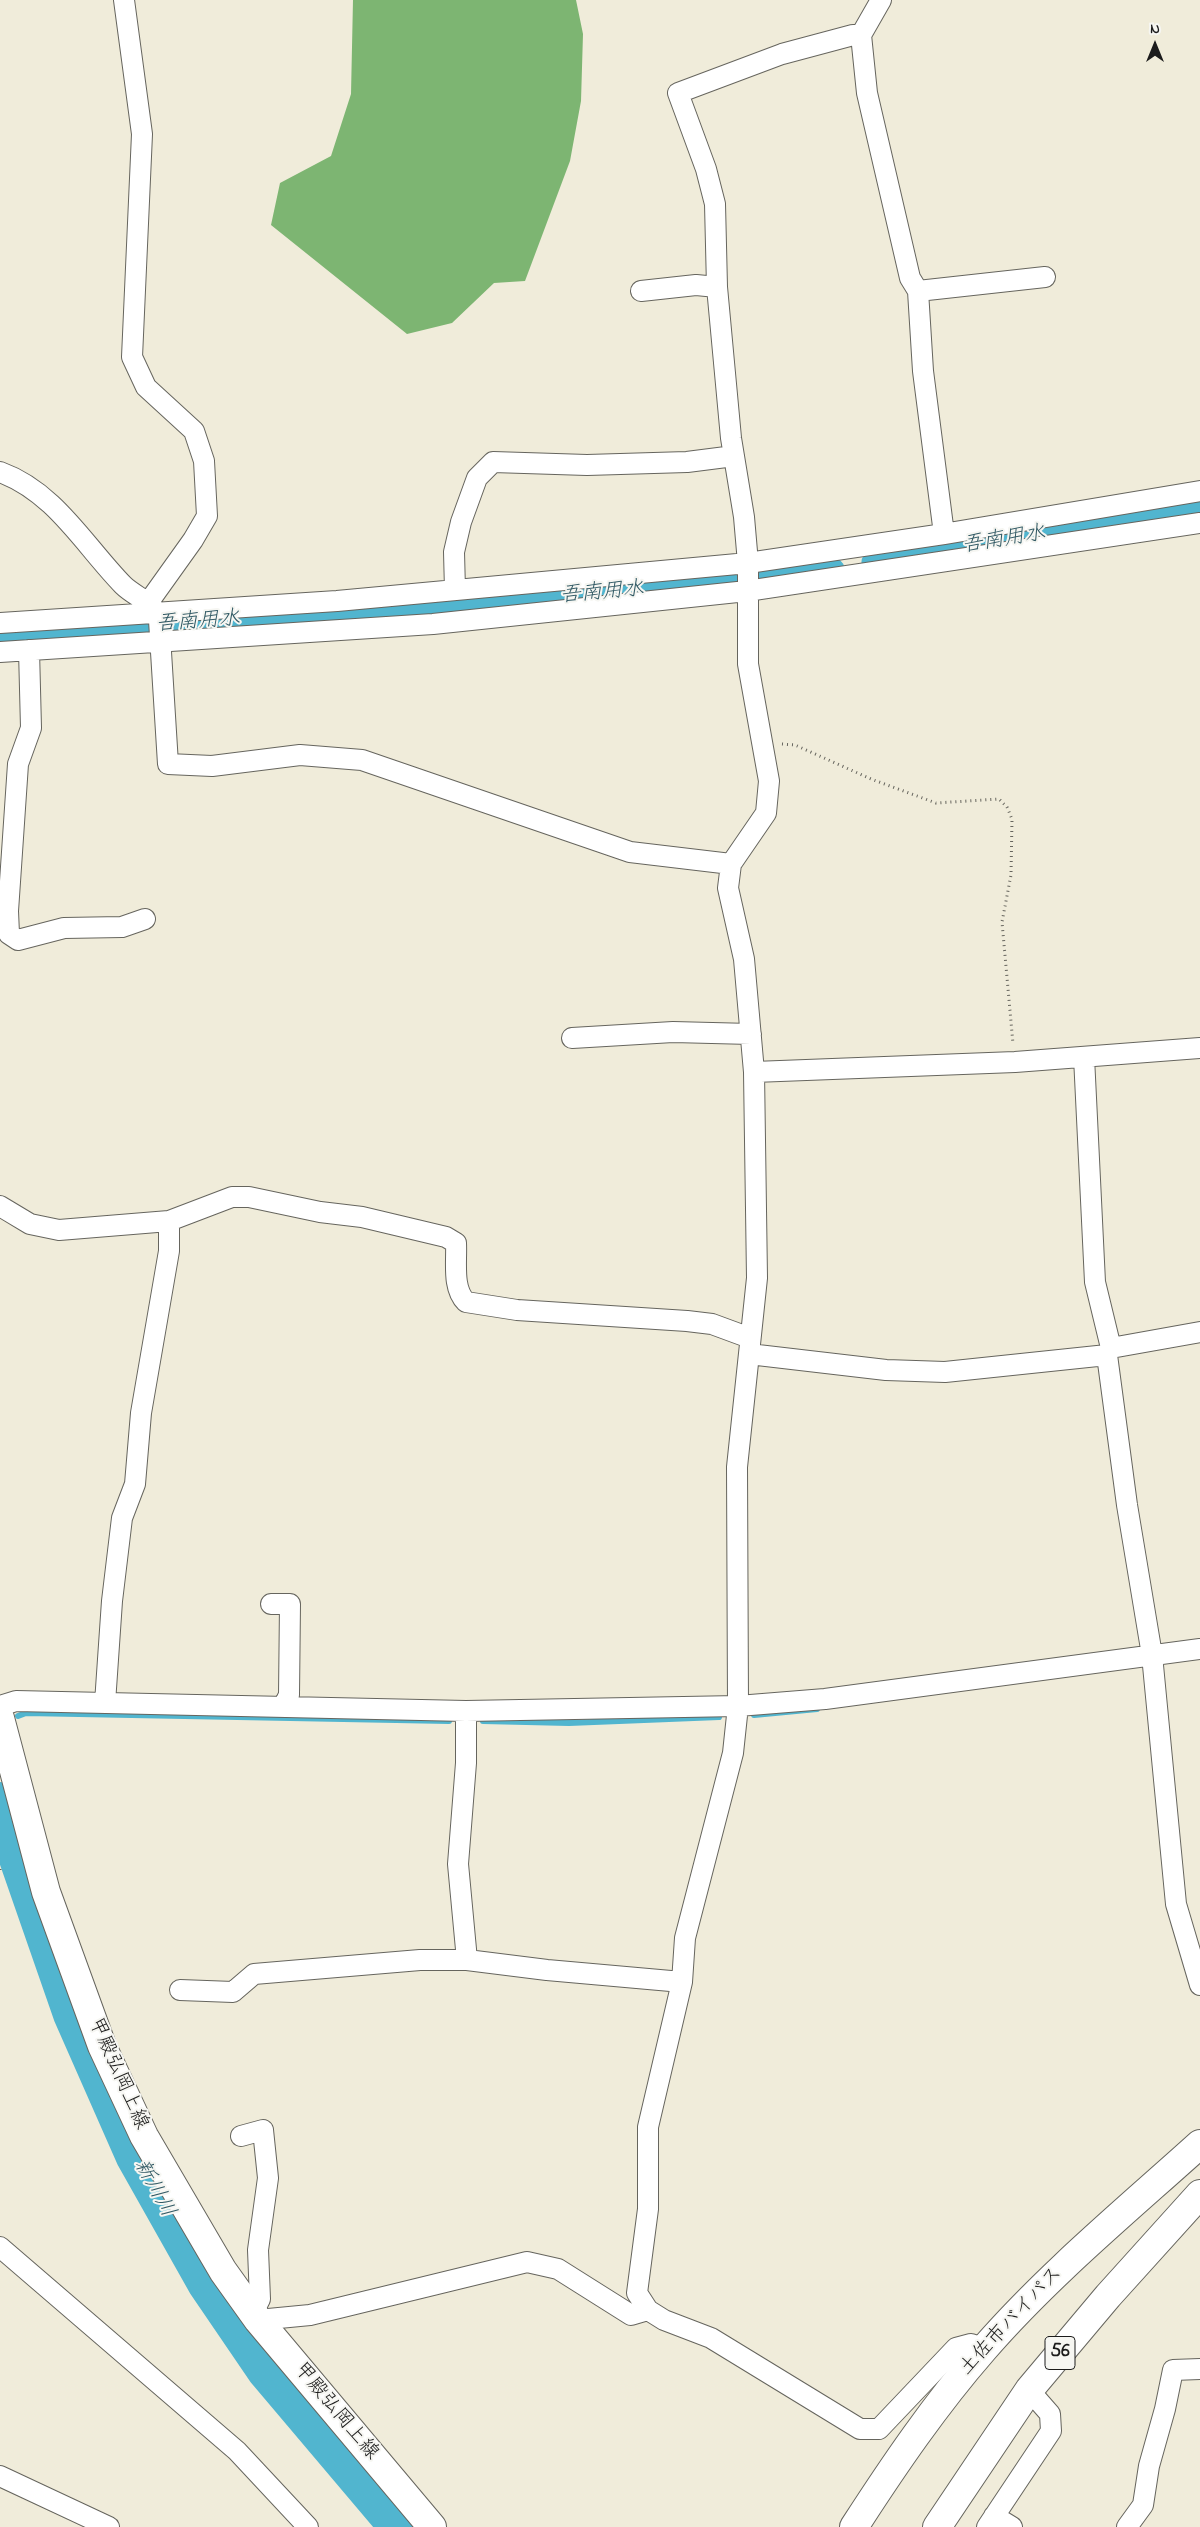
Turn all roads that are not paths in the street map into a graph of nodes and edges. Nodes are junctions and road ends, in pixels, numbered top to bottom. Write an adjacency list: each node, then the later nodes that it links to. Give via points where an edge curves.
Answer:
1 (124, 0): 16 (street, via 142,134 132,356 146,387 194,431 204,461 207,516 193,540)
2 (881, 0): 3 (street)
3 (861, 35): 5 (street, via 782,54 678,93 706,168 715,204); 7 (street, via 867,93 910,278)
4 (1045, 277): 7 (street)
5 (717, 287): 6 (street, via 696,285); 8 (street)
6 (641, 291)
7 (918, 291): 12 (street, via 923,371)
8 (734, 456): 13 (street, via 744,517); 14 (street, via 687,462 587,465 493,462 477,478 461,522 454,552)
9 (0, 472): 16 (street, via 20,479 72,524)
10 (1200, 491): 12 (street)
11 (1200, 523): 13 (street)
12 (944, 534): 13 (street)
13 (747, 577): 14 (street); 16 (street, via 433,624); 19 (street, via 748,664 769,781 766,813)
14 (455, 590): 16 (street)
15 (0, 623): 16 (street)
16 (157, 623): 17 (street); 19 (street, via 168,764 212,766 300,755 362,760 630,852)
17 (29, 650): 18 (street); 20 (street, via 31,728 18,764)
18 (0, 652)
19 (731, 864): 22 (street, via 728,888 744,959)
20 (4, 911): 21 (street, via 9,934 18,940 64,928 122,927)
21 (145, 919)
22 (751, 1034): 23 (street, via 674,1032); 26 (street)
23 (572, 1038)
24 (1200, 1048): 25 (street)
25 (1084, 1058): 26 (street); 31 (street, via 1095,1282)
26 (754, 1072): 30 (street, via 757,1278)
27 (0, 1206): 28 (street, via 30,1224 59,1230)
28 (169, 1222): 30 (street, via 232,1197 249,1197 362,1217 446,1237 456,1243 457,1285 460,1297 466,1302 517,1310 712,1324); 35 (street, via 169,1251 141,1412 135,1484 122,1518)
29 (1200, 1332): 31 (street)
30 (750, 1346): 31 (street, via 886,1370 945,1372); 37 (street, via 737,1467)
31 (1109, 1351): 34 (street, via 1127,1505)
32 (271, 1604): 38 (street, via 290,1604 289,1695)
33 (1200, 1649): 34 (street)
34 (1152, 1656): 37 (street, via 825,1699); 43 (street, via 1176,1904)
35 (105, 1704): 36 (street, via 16,1701); 38 (street)
36 (0, 1706)
37 (738, 1706): 39 (street); 42 (street, via 733,1753 685,1938)
38 (283, 1707): 39 (street)
39 (466, 1711): 41 (street, via 466,1763 458,1864)
40 (0, 1718): 50 (main road, 甲殿弘岡上線, via 46,1892 102,2046 144,2136 223,2271)
41 (467, 1960): 42 (street); 44 (street, via 420,1960 254,1974 233,1992)
42 (682, 1982): 49 (street, via 648,2127 648,2209 637,2293)
43 (1200, 1985)
44 (180, 1990)
45 (241, 2136): 50 (street, via 263,2130 268,2178 258,2250 260,2299)
46 (1200, 2144): 51 (main road, 土佐市バイパス, via 1072,2259)
47 (1200, 2194): 53 (main road, 56)
48 (0, 2247): 57 (street, via 237,2451)
49 (648, 2310): 50 (street, via 631,2314 558,2268 527,2262 310,2315); 51 (street, via 664,2320 711,2338 860,2429 879,2430 956,2348 971,2344)
50 (255, 2317): 58 (main road, 甲殿弘岡上線)
51 (984, 2348): 59 (main road, 土佐市バイパス, via 932,2413)
52 (1200, 2370): 62 (street, via 1173,2370 1148,2466 1143,2505)
53 (1029, 2390): 55 (street, via 1050,2414 1051,2431); 60 (main road, 56)
54 (0, 2476): 56 (street)
55 (991, 2521): 61 (street)
56 (109, 2527)
57 (308, 2527)
58 (432, 2527)
59 (854, 2527)
60 (937, 2527)
61 (1012, 2527)
62 (1127, 2527)

